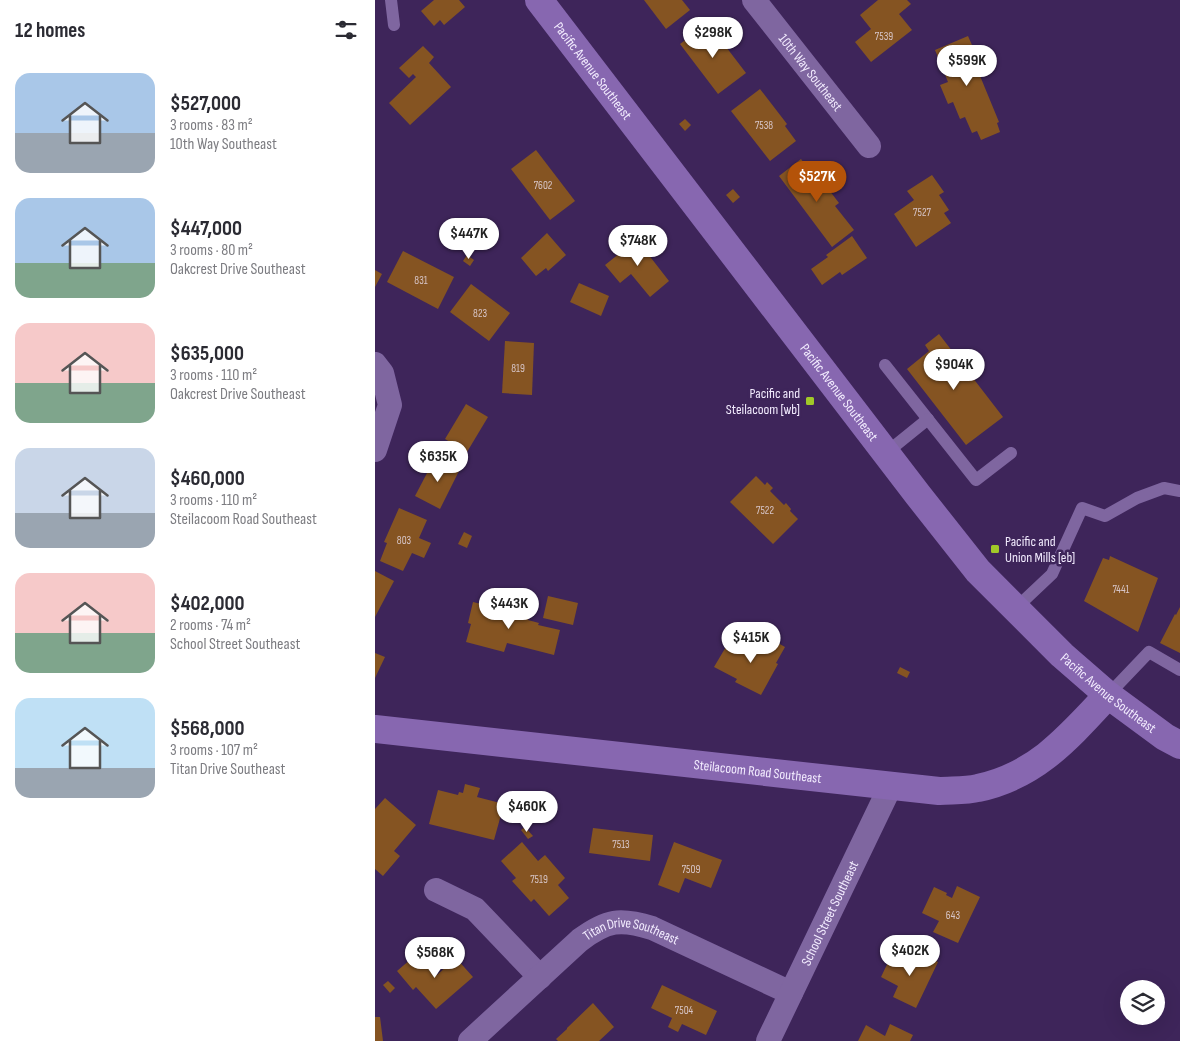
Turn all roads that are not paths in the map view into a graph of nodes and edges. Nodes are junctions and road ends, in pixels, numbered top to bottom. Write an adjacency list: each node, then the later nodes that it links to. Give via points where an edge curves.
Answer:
1 (391, 0): 4 (lane)
2 (539, 0): 10 (main road, Pacific Avenue Southeast)
3 (754, 0): 5 (street, 10th Way Southeast)
4 (394, 25)
5 (869, 146)
6 (375, 364): 9 (street, via 382,373 390,406)
7 (885, 365): 8 (lane)
8 (928, 419): 10 (lane); 11 (lane, via 976,480)
9 (375, 450)
10 (887, 453): 13 (main road, Pacific Avenue Southeast, via 978,571)
11 (1011, 453)
12 (1180, 491): 13 (lane, via 1164,488 1137,498 1105,516 1082,508 1051,574)
13 (1015, 609): 15 (main road, Pacific Avenue Southeast)
14 (1180, 670): 15 (lane, via 1149,652)
15 (1108, 695): 17 (main road, Pacific Avenue Southeast); 18 (main road, Steilacoom Road Southeast, via 1055,748 1031,768 1007,780 977,789 939,791)
16 (375, 729): 18 (main road, Steilacoom Road Southeast)
17 (1180, 745)
18 (891, 785): 21 (street, School Street Southeast)
19 (436, 890): 20 (street, via 475,909)
20 (539, 978): 21 (street, Titan Drive Southeast, via 596,928 614,922 633,922); 22 (street, Titan Drive Southeast)
21 (791, 993): 23 (street, School Street Southeast)
22 (470, 1041)
23 (768, 1041)

